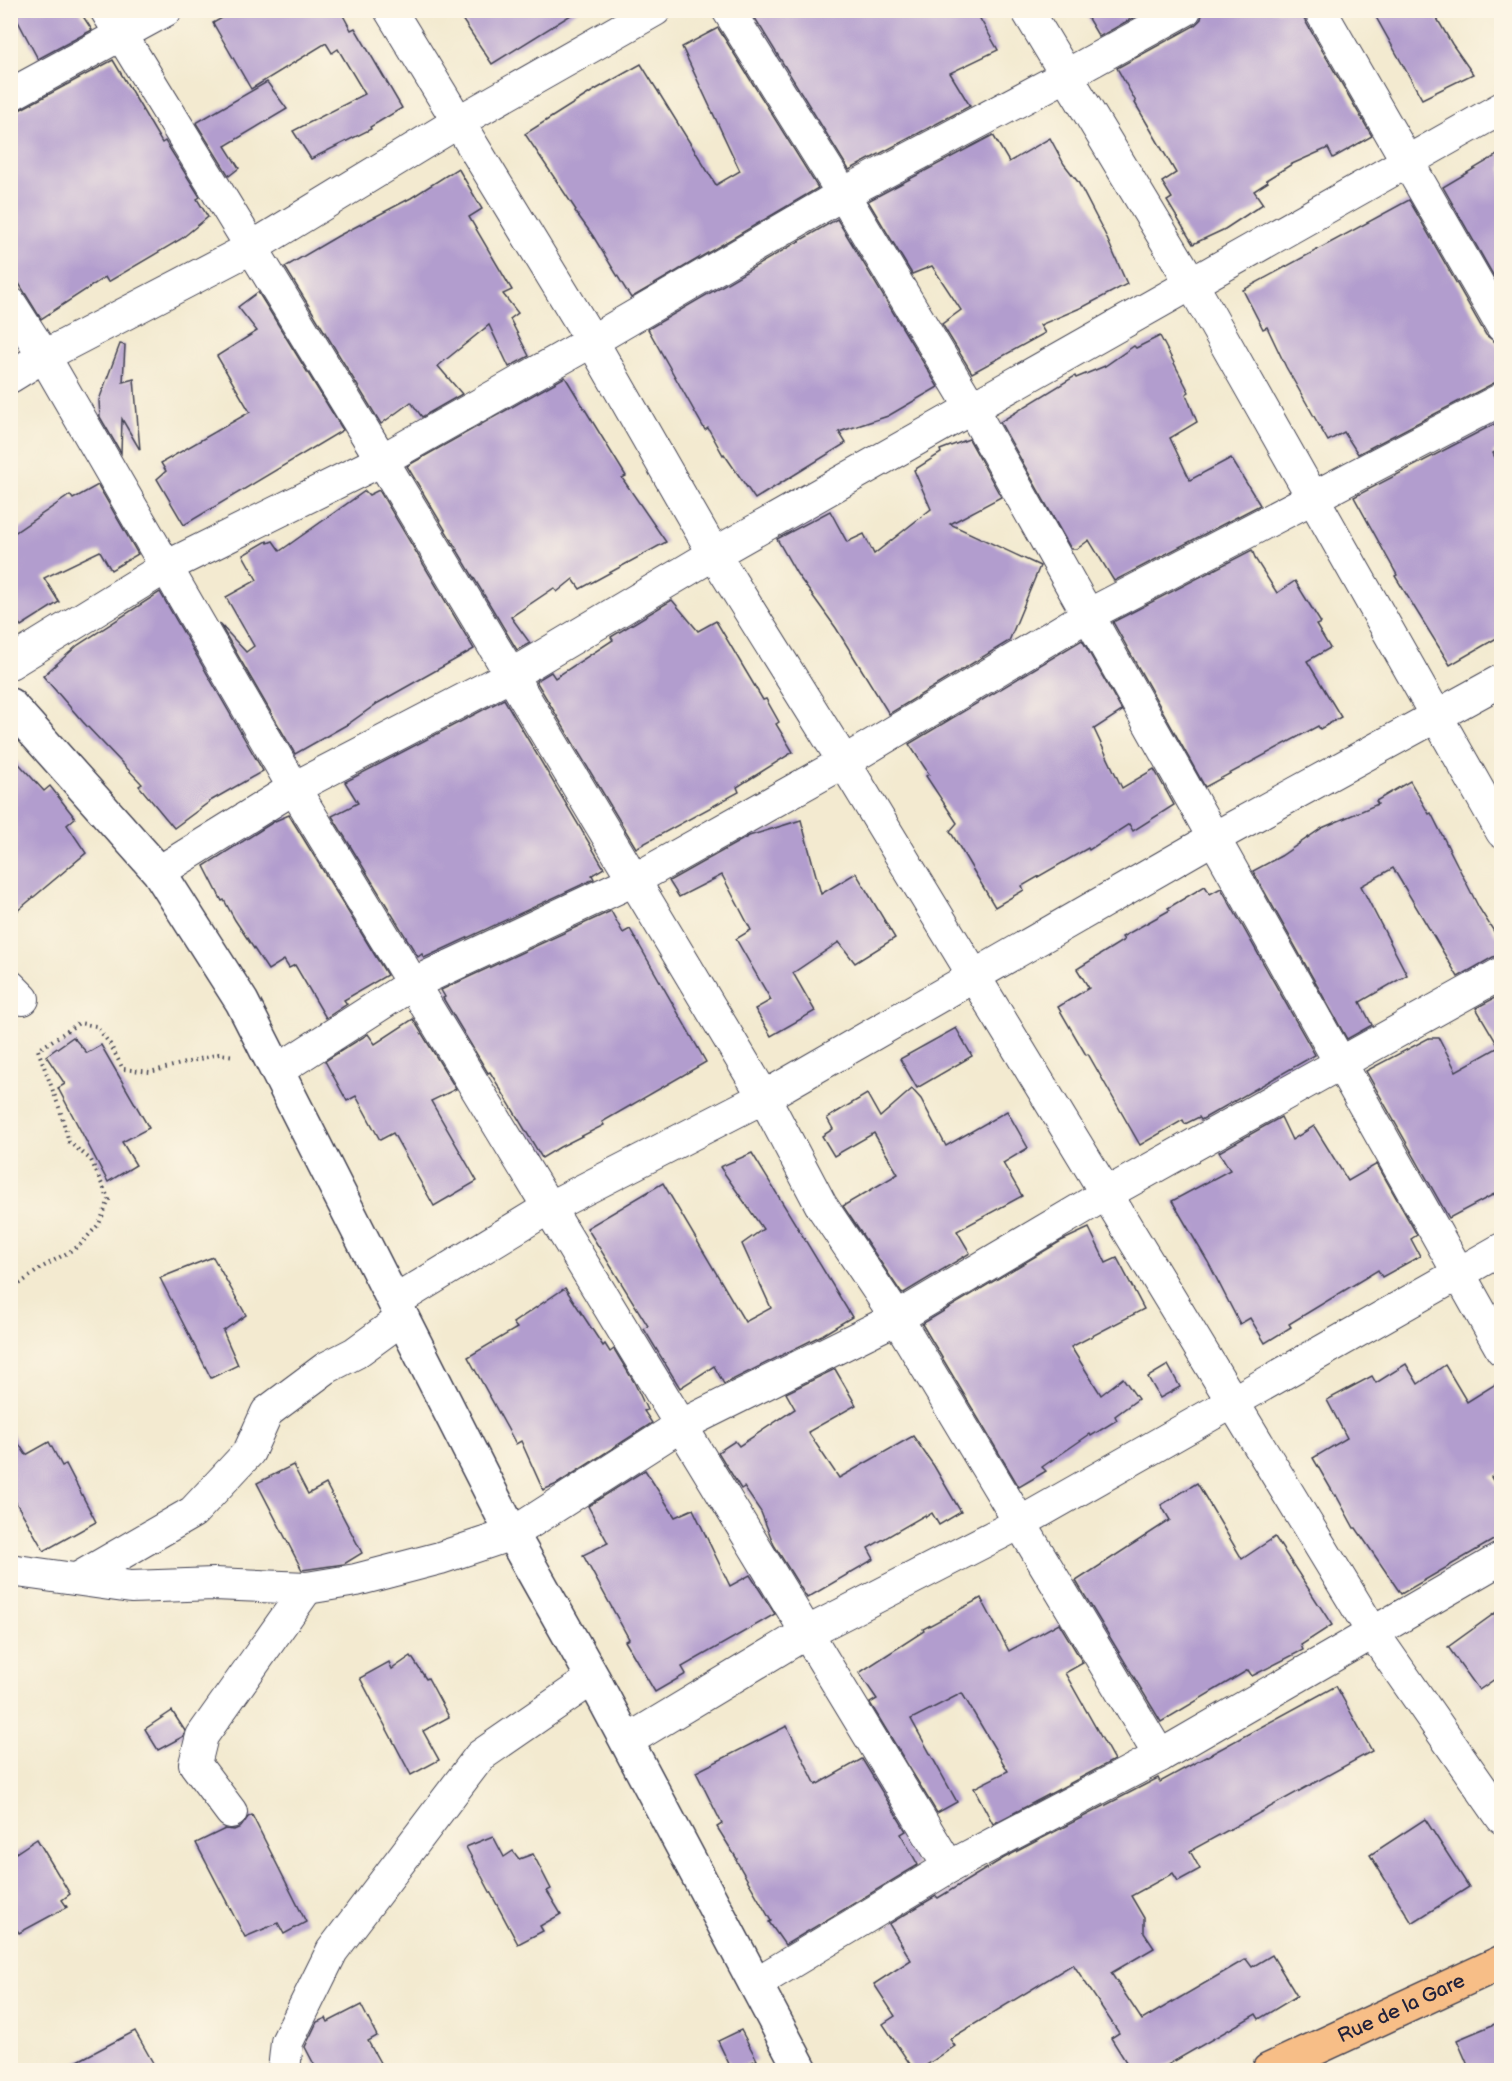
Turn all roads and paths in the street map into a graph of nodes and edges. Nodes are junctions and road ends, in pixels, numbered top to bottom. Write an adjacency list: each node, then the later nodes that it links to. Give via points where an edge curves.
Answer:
1 (166, 10): 8 (street)
2 (390, 10): 12 (street)
3 (655, 10): 12 (street)
4 (728, 10): 14 (street)
5 (1027, 10): 9 (street)
6 (1185, 10): 9 (street)
7 (1320, 10): 13 (street)
8 (114, 23): 10 (street); 15 (street)
9 (1067, 75): 14 (street); 16 (street)
10 (10, 96)
11 (1502, 108): 13 (street)
12 (458, 122): 15 (street); 19 (street)
13 (1407, 162): 16 (street); 18 (street)
14 (843, 194): 19 (street); 23 (street)
15 (251, 248): 20 (street); 24 (street)
16 (1192, 284): 23 (street); 25 (street)
17 (10, 303): 20 (street)
18 (1502, 326)
19 (592, 341): 24 (street); 26 (street)
20 (45, 356): 21 (street); 27 (street)
21 (10, 377)
22 (1502, 399): 25 (street)
23 (971, 407): 26 (street); 28 (street)
24 (382, 460): 27 (street); 30 (street)
25 (1312, 497): 28 (street); 33 (street)
26 (714, 554): 30 (street); 34 (street)
27 (166, 567): 29 (street); 35 (street)
28 (1088, 615): 34 (street); 37 (street)
29 (10, 663)
30 (511, 675): 35 (street); 39 (street)
31 (1502, 680): 33 (street)
32 (10, 705): 38 (street)
33 (1437, 717): 36 (street); 37 (street)
34 (844, 762): 39 (street); 41 (street)
35 (294, 788): 38 (street); 42 (street)
36 (1502, 832)
37 (1214, 838): 41 (street); 44 (street)
38 (159, 873): 43 (street, via 242,1002)
39 (634, 880): 42 (street); 45 (street)
40 (1502, 973): 44 (street)
41 (974, 976): 45 (street); 46 (street)
42 (412, 984): 43 (street); 47 (street)
43 (270, 1057): 50 (path, via 219,1054 150,1072 123,1069 96,1026 79,1023 38,1050 69,1142 91,1160 109,1200 99,1224 79,1246); 51 (street)
44 (1339, 1062): 46 (street); 49 (street)
45 (764, 1097): 47 (street); 52 (street, via 821,1205)
46 (1106, 1194): 52 (street); 54 (street)
47 (548, 1208): 51 (street); 55 (street)
48 (1502, 1249): 49 (street)
49 (1458, 1272): 53 (street); 54 (street)
50 (10, 1291)
51 (399, 1310): 57 (street); 60 (street, via 355,1353 326,1368 267,1412 249,1452 193,1512)
52 (897, 1318): 55 (street); 56 (street)
53 (1502, 1350)
54 (1232, 1402): 56 (street); 63 (street)
55 (681, 1426): 57 (street); 62 (street)
56 (1020, 1523): 62 (street); 66 (street)
57 (512, 1534): 61 (street, via 440,1558); 64 (street)
58 (1502, 1558): 63 (street)
59 (10, 1570): 60 (street)
60 (77, 1579): 61 (street, via 130,1587 214,1584)
61 (307, 1588): 67 (street, via 202,1736 195,1764)
62 (806, 1633): 65 (street); 69 (street)
63 (1373, 1634): 66 (street); 68 (street)
64 (593, 1678): 65 (street); 72 (street, via 480,1756 332,1951 287,2042)
65 (627, 1741): 71 (street)
66 (1160, 1756): 69 (street)
67 (231, 1812)
68 (1502, 1818)
69 (949, 1867): 71 (street)
70 (1502, 1962): 74 (main road, Rue de la Gare)
71 (755, 1984): 73 (street)
72 (284, 2070)
73 (801, 2070)
74 (1269, 2070)

